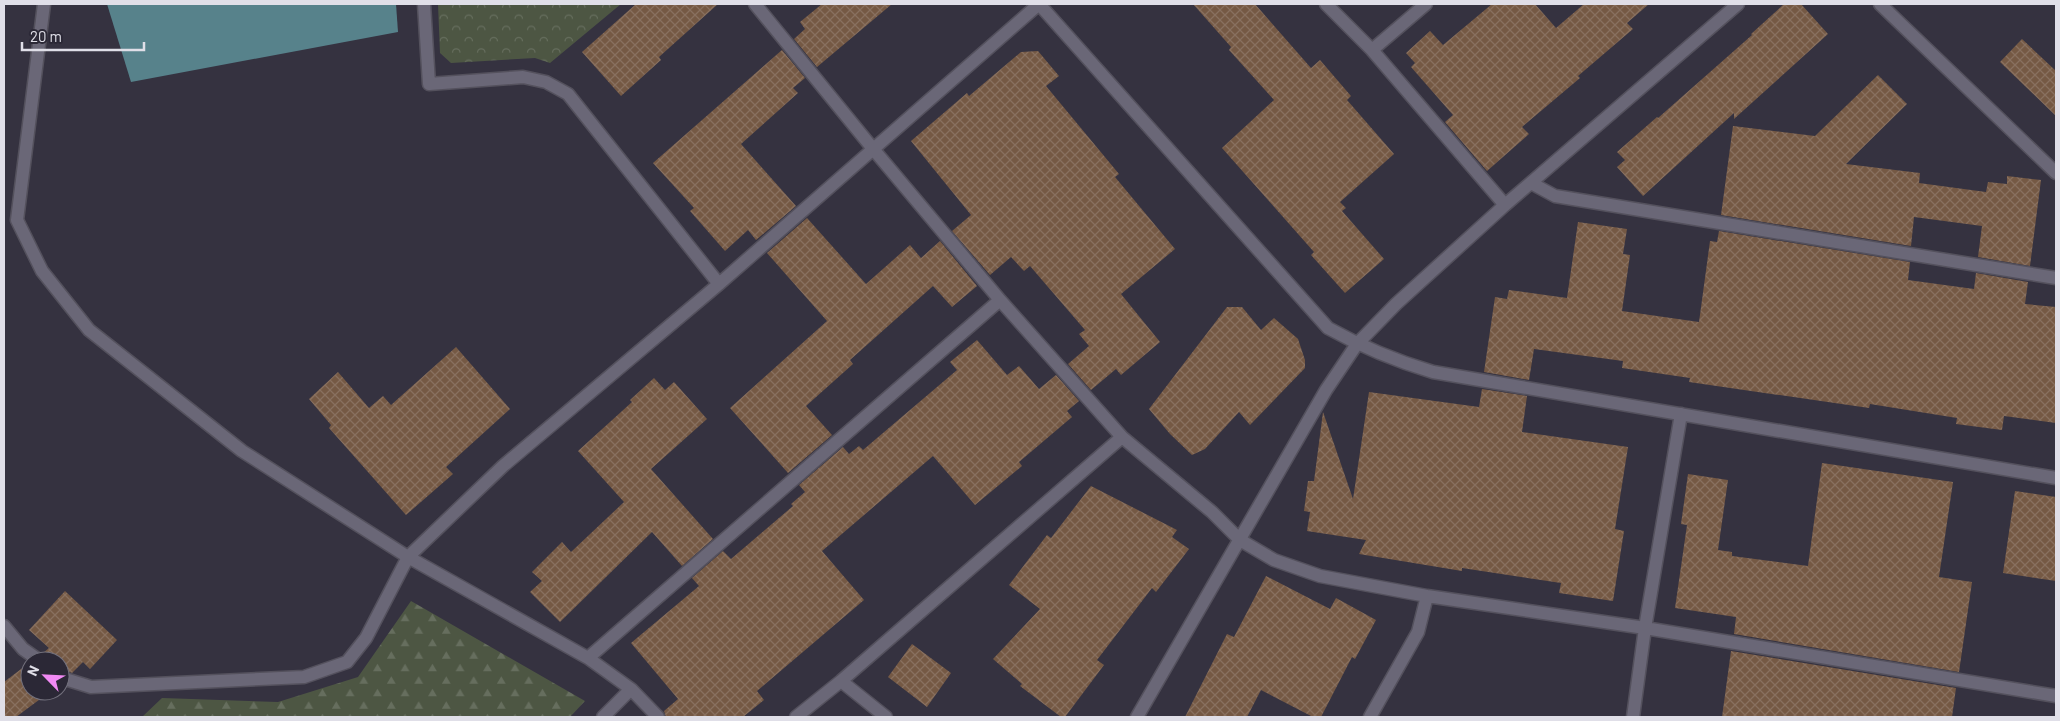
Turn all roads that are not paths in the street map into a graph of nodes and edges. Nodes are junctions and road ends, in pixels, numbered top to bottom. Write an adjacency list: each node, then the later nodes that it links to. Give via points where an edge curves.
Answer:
1 (44, 4): 22 (street, via 17,220 42,271 88,330 242,451)
2 (424, 4): 15 (street, via 429,84 523,77 546,82 568,94)
3 (755, 4): 10 (street)
4 (1039, 4): 10 (street); 17 (street, via 1328,328)
5 (1326, 4): 9 (street)
6 (1426, 4): 9 (street)
7 (1738, 4): 12 (street)
8 (1880, 4): 11 (street)
9 (1372, 50): 13 (street)
10 (874, 150): 15 (street); 16 (street)
11 (2056, 173)
12 (1531, 183): 13 (street); 14 (street, via 1556,196)
13 (1505, 205): 17 (street)
14 (2056, 278)
15 (720, 284): 22 (street, via 503,466)
16 (1000, 300): 19 (street); 27 (street)
17 (1357, 344): 18 (street, via 1433,372); 21 (street, via 1326,390)
18 (1681, 414): 20 (street); 25 (street)
19 (1122, 437): 21 (street, via 1212,512); 29 (street)
20 (2056, 478)
21 (1240, 540): 23 (street, via 1274,560 1320,576); 36 (street)
22 (408, 557): 27 (street); 28 (street, via 366,638 347,662 304,677 91,687)
23 (1427, 596): 25 (street); 37 (street, via 1418,632)
24 (4, 626): 26 (street)
25 (1645, 628): 31 (street); 38 (street)
26 (26, 651)
27 (588, 658): 30 (street)
28 (70, 681)
29 (841, 681): 34 (street); 35 (street)
30 (631, 689): 32 (street); 33 (street)
31 (2056, 696)
32 (603, 717)
33 (658, 717)
34 (796, 717)
35 (886, 717)
36 (1137, 717)
37 (1370, 717)
38 (1633, 717)

